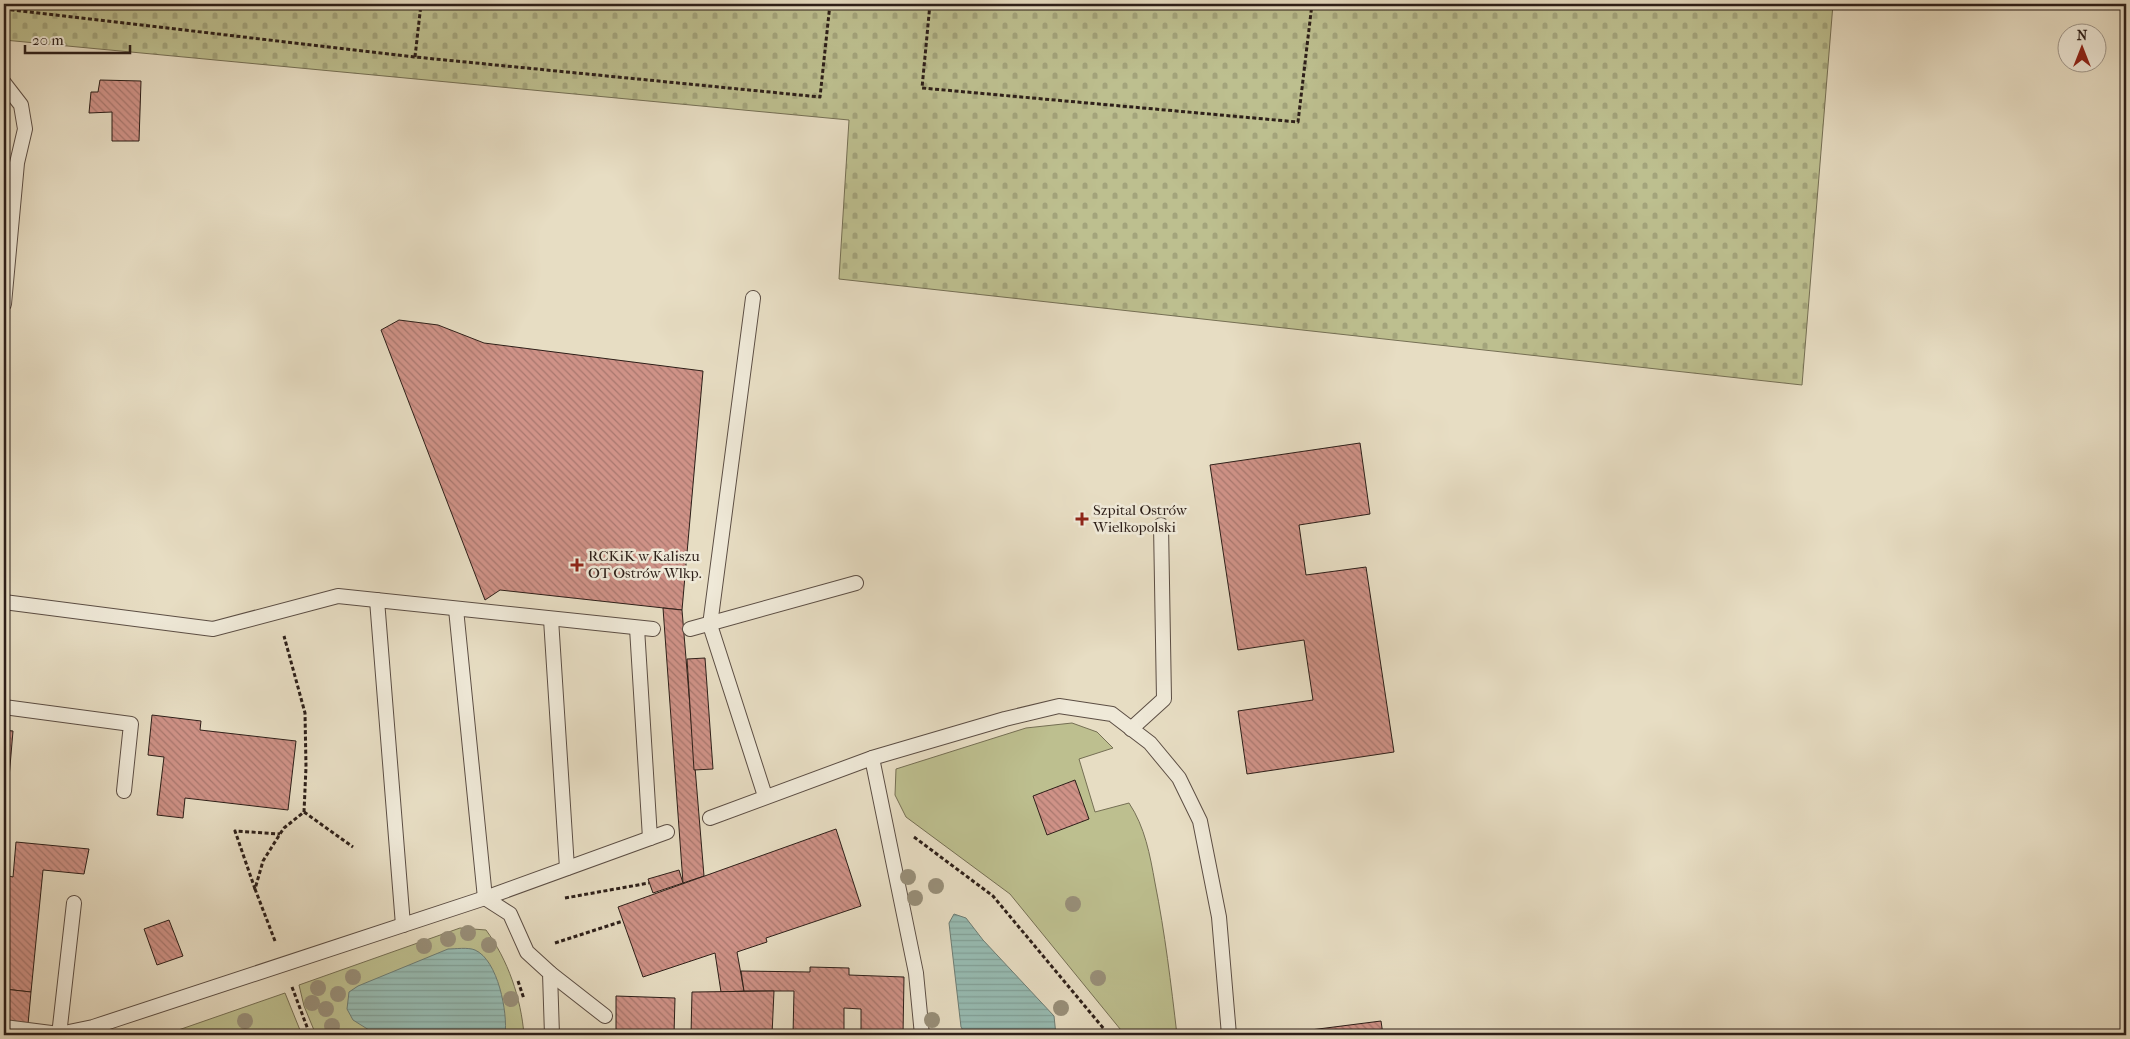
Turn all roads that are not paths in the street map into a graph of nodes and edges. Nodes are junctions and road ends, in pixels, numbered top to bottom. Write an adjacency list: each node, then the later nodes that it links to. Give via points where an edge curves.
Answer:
1 (4, 82): 3 (lane, via 21,105 24,128 17,164)
2 (753, 298): 10 (lane)
3 (4, 304)
4 (1161, 525): 15 (lane, via 1164,699)
5 (856, 583): 10 (lane)
6 (377, 600): 7 (lane, via 338,596 213,629); 8 (lane); 25 (lane)
7 (4, 602)
8 (456, 609): 9 (lane); 23 (lane)
9 (551, 619): 11 (lane); 22 (lane)
10 (710, 625): 13 (lane); 18 (lane)
11 (638, 628): 12 (lane); 21 (lane)
12 (653, 629)
13 (690, 629)
14 (4, 707): 17 (lane, via 130,724)
15 (1131, 729): 16 (lane, via 1112,714 1059,706); 32 (lane, via 1150,743 1179,778 1200,821 1219,917)
16 (872, 758): 18 (lane); 31 (lane, via 916,972)
17 (124, 791)
18 (765, 796): 19 (lane)
19 (710, 818)
20 (667, 832): 21 (lane)
21 (650, 838): 22 (lane)
22 (567, 868): 23 (lane)
23 (486, 898): 25 (lane); 26 (lane, via 510,914 528,952)
24 (74, 903): 29 (lane)
25 (403, 925): 29 (lane, via 93,1027)
26 (550, 973): 27 (lane); 30 (lane)
27 (605, 1016)
28 (4, 1027): 29 (lane)
29 (59, 1035)
30 (552, 1035)
31 (922, 1035)
32 (1229, 1035)

